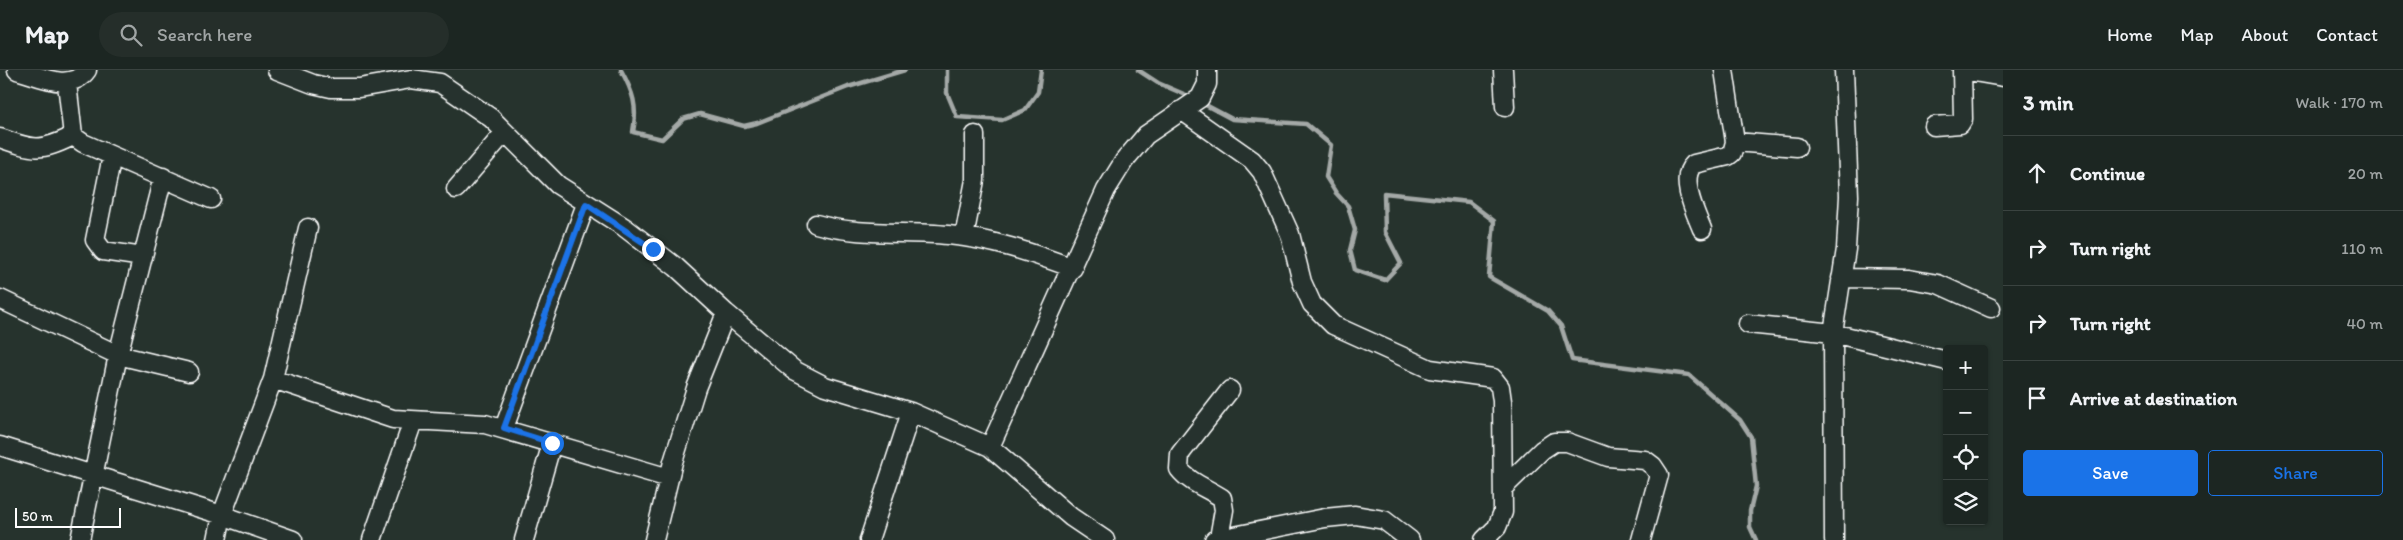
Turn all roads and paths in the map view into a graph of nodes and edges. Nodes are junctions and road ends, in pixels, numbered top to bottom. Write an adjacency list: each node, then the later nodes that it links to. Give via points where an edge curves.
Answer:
1 (17, 70): 10 (street)
2 (87, 70): 10 (street, via 79,79)
3 (277, 70): 14 (street, via 331,88 359,88 410,79 440,83 483,112)
4 (1207, 70): 12 (street, via 1207,84 1200,98)
5 (1503, 70): 11 (street)
6 (1724, 70): 18 (street)
7 (1844, 70): 31 (street, via 1848,196 1846,249)
8 (1962, 70): 9 (street); 13 (street, via 1963,119 1960,124)
9 (2003, 77)
10 (67, 83): 16 (street)
11 (1505, 106)
12 (1181, 110): 30 (street, via 1146,135 1124,161 1106,190); 50 (street, via 1252,160 1262,172 1290,234 1302,282 1312,304 1333,325 1430,369 1493,378 1500,387 1502,401)
13 (1934, 126)
14 (505, 132): 22 (street); 24 (street, via 551,179)
15 (975, 135): 28 (street, via 976,180)
16 (72, 136): 17 (street, via 49,147 36,148); 20 (street)
17 (0, 138)
18 (1735, 142): 19 (street); 27 (street, via 1728,156 1694,164 1690,168 1690,200)
19 (1797, 147)
20 (112, 156): 21 (street); 29 (street, via 95,240 103,251)
21 (163, 178): 23 (street); 29 (street)
22 (456, 189)
23 (211, 199)
24 (586, 204): 34 (street, via 653,249); 44 (street)
25 (816, 224): 28 (street, via 853,231)
26 (308, 228): 40 (street)
27 (1702, 229)
28 (964, 237): 30 (street, via 1018,248)
29 (143, 257): 37 (street)
30 (1073, 268): 47 (street)
31 (1841, 278): 33 (street, via 1909,279 1938,284); 36 (street)
32 (0, 299): 37 (street)
33 (1991, 308)
34 (726, 314): 42 (street, via 808,378); 49 (street, via 696,388)
35 (1748, 324): 36 (street)
36 (1833, 332): 38 (street); 64 (street)
37 (118, 355): 39 (street); 48 (street)
38 (1943, 360)
39 (189, 372)
40 (273, 379): 43 (street, via 392,419); 51 (street)
41 (1230, 390): 52 (street, via 1180,454 1179,470 1187,480 1222,498 1224,510)
42 (912, 412): 47 (street); 59 (street)
43 (413, 421): 44 (street, via 474,423); 56 (street)
44 (504, 428): 45 (street)
45 (552, 443): 49 (street); 57 (street)
46 (0, 446): 48 (street)
47 (990, 447): 60 (street, via 1071,517)
48 (92, 476): 51 (street); 53 (street)
49 (669, 478): 58 (street)
50 (1503, 488): 62 (street, via 1503,512 1496,527); 63 (street, via 1554,442 1567,442 1608,456 1645,460 1659,475)
51 (222, 515): 54 (street); 55 (street)
52 (1217, 539): 61 (street, via 1355,515 1384,520)
53 (80, 540)
54 (217, 540)
55 (294, 540)
56 (372, 540)
57 (524, 540)
58 (654, 540)
59 (868, 540)
60 (1106, 540)
61 (1410, 540)
62 (1484, 540)
63 (1641, 540)
64 (1834, 540)

